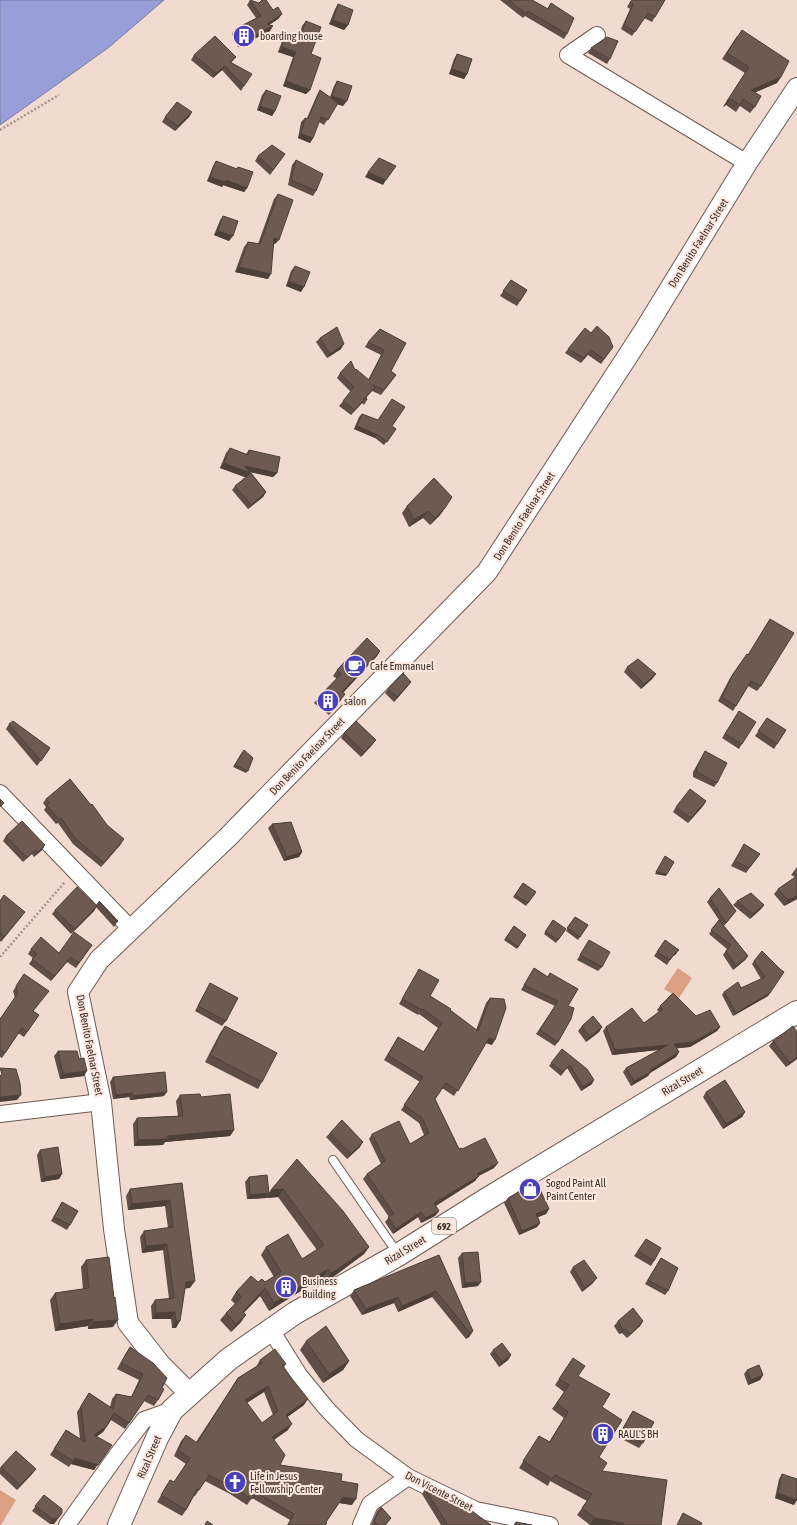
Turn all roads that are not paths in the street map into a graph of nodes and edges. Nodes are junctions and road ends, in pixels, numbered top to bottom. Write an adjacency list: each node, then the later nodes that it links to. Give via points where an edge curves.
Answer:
1 (597, 35): 3 (street, via 568,55)
2 (797, 88): 3 (street, Don Benito Faelnar Street)
3 (748, 163): 5 (street, Don Benito Faelnar Street, via 644,331 487,572 228,837)
4 (0, 793): 5 (street)
5 (131, 929): 7 (street, Don Benito Faelnar Street, via 99,960 78,992)
6 (795, 1015): 10 (main road, Rizal Street / 692)
7 (101, 1102): 8 (street); 12 (street, Don Benito Faelnar Street, via 114,1228 128,1322 160,1364)
8 (0, 1114)
9 (333, 1160): 10 (lane)
10 (398, 1255): 11 (main road, Rizal Street / 692)
11 (271, 1330): 12 (main road, Rizal Street / 692, via 229,1359); 14 (street, Don Vicente Street, via 299,1375 326,1408 356,1439)
12 (190, 1394): 13 (main road, Rizal Street / 692)
13 (172, 1410): 15 (street, via 144,1420); 16 (main road, Rizal Street / 692)
14 (408, 1477): 17 (street, via 370,1504); 18 (street, Don Vicente Street, via 476,1510)
15 (67, 1525)
16 (119, 1525)
17 (361, 1525)
18 (550, 1525)

